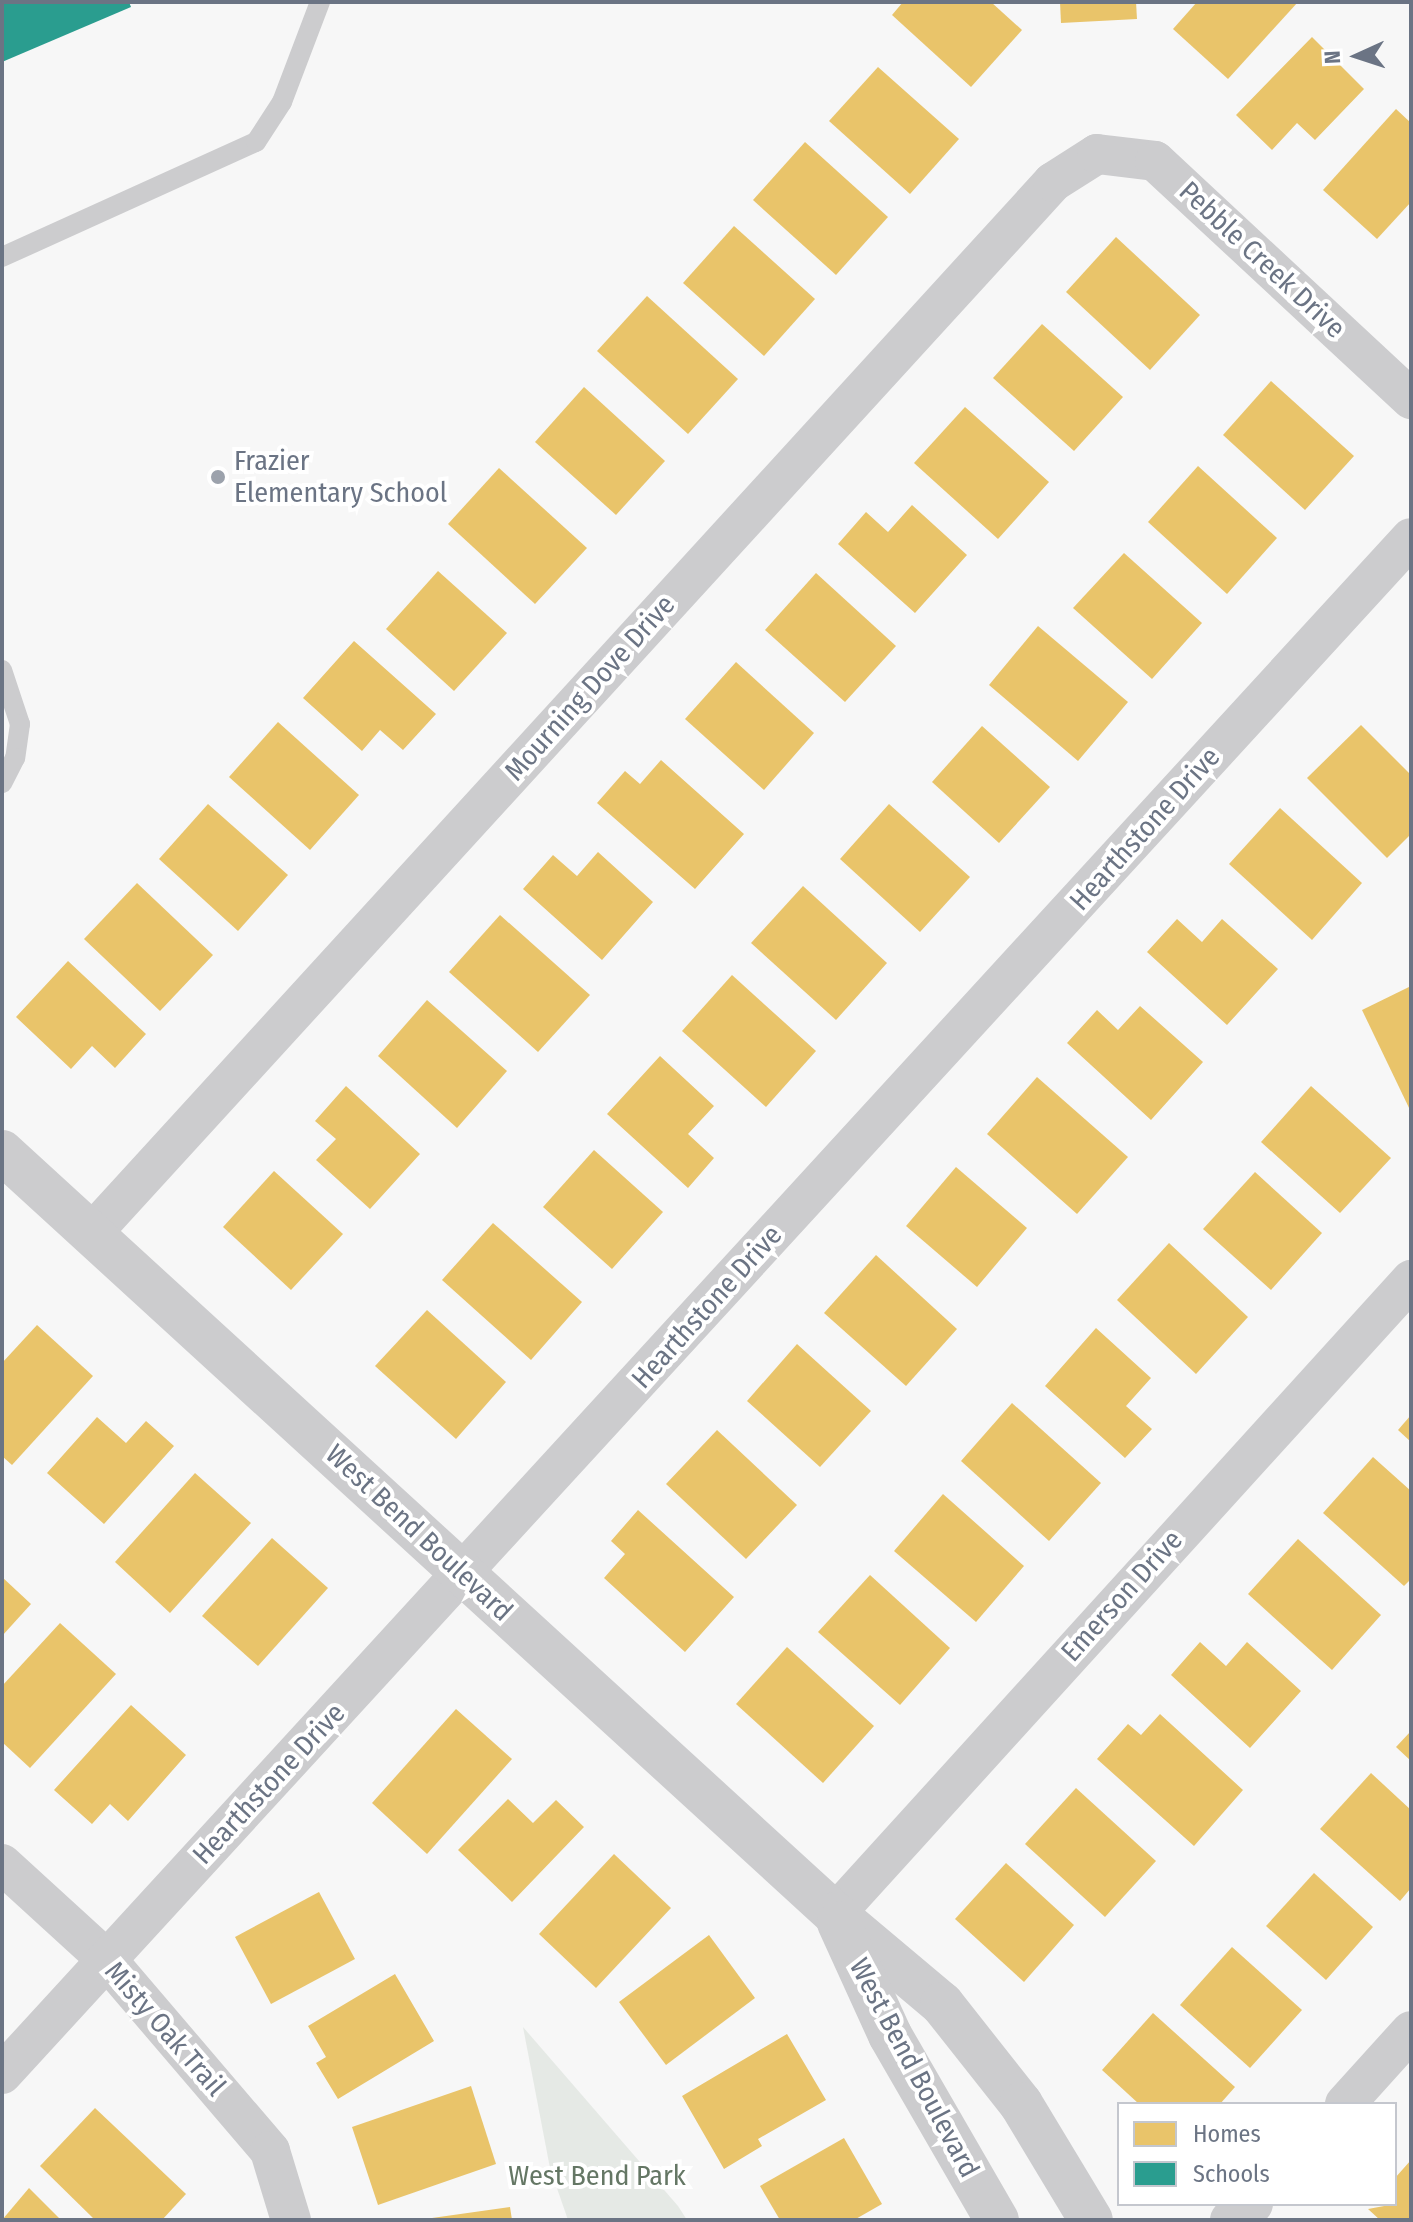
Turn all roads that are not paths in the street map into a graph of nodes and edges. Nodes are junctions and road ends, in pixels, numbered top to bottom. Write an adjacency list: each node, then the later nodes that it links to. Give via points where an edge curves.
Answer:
1 (320, 2): 3 (lane, via 282,102 256,142)
2 (1097, 154): 4 (street, Pebble Creek Drive, via 1155,161); 9 (street, Mourning Dove Drive, via 1053,182)
3 (2, 257)
4 (1411, 399)
5 (1411, 538): 11 (street, Hearthstone Drive)
6 (2, 670): 7 (lane, via 20,724 15,758)
7 (2, 783)
8 (2, 1152): 9 (street, West Bend Boulevard)
9 (92, 1233): 11 (street, West Bend Boulevard)
10 (1411, 1280): 13 (street, Emerson Drive)
11 (463, 1574): 13 (street, West Bend Boulevard); 14 (street, Hearthstone Drive)
12 (2, 1864): 14 (street, Misty Oak Trail)
13 (835, 1914): 20 (street, West Bend Boulevard, via 890,2035); 21 (street, West Bend Boulevard, via 942,2004 983,2053 1021,2104)
14 (107, 1960): 16 (street, Hearthstone Drive); 19 (street, Misty Oak Trail, via 270,2151)
15 (1411, 2031): 17 (street)
16 (2, 2074)
17 (1347, 2102)
18 (1250, 2206): 22 (street)
19 (291, 2220)
20 (997, 2220)
21 (1091, 2220)
22 (1230, 2220)

